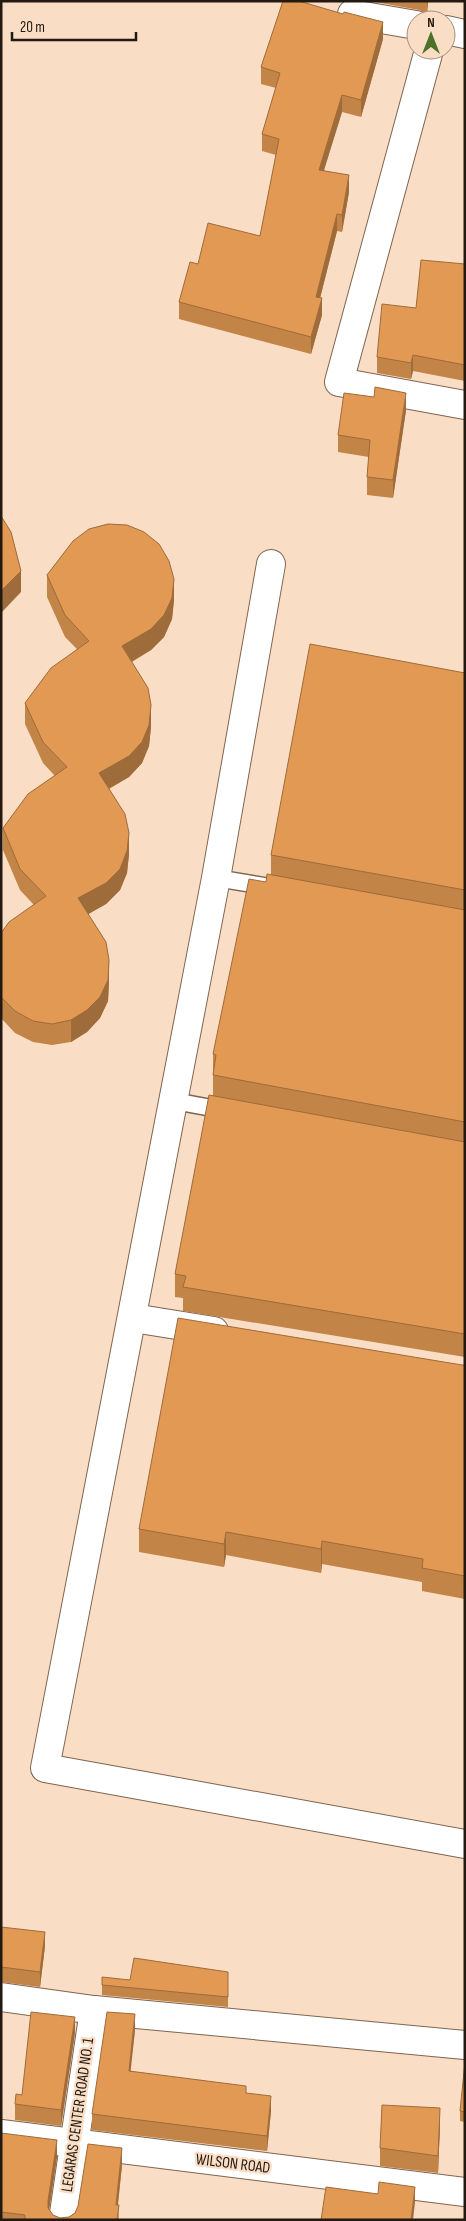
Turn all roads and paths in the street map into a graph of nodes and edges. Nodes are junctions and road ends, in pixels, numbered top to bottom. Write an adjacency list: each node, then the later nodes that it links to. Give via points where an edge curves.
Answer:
1 (352, 14): 2 (street)
2 (406, 23)
3 (426, 60): 4 (street, via 338,382)
4 (465, 405)
5 (271, 564): 6 (street)
6 (216, 878): 7 (lane); 8 (street)
7 (283, 890)
8 (174, 1101): 9 (lane); 10 (street)
9 (242, 1113)
10 (133, 1318): 11 (street); 12 (street, via 45,1768)
11 (240, 1336)
12 (465, 1844)
13 (1, 1997): 14 (street)
14 (94, 2010): 15 (street); 17 (street, LEGARAS CENTER ROAD NO. 1)
15 (465, 2045)
16 (1, 2134): 17 (street, WILSON ROAD)
17 (74, 2144): 18 (street, WILSON ROAD); 19 (street, LEGARAS CENTER ROAD NO. 1)
18 (465, 2192)
19 (63, 2220)

